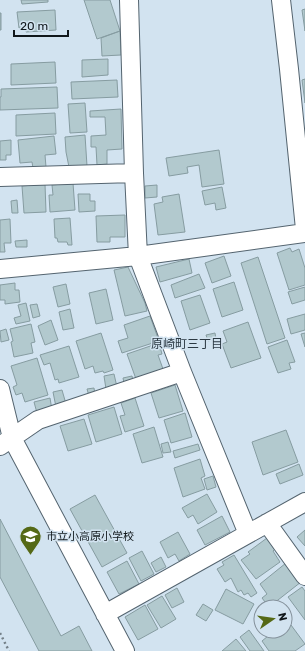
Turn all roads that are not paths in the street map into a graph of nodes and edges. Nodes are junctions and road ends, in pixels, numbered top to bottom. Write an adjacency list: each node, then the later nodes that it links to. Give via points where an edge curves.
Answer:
1 (129, 0): 4 (street)
2 (280, 0): 3 (street)
3 (297, 68): 6 (street)
4 (134, 174): 5 (street); 8 (street)
5 (0, 177)
6 (305, 229)
7 (305, 233): 8 (street)
8 (138, 256): 9 (street); 10 (street)
9 (0, 269)
10 (182, 372): 12 (street, via 38,420); 15 (street)
11 (0, 389): 12 (street)
12 (6, 442): 17 (street)
13 (305, 502): 14 (street)
14 (267, 523): 15 (street); 16 (street)
15 (248, 534): 17 (street)
16 (305, 576)
17 (105, 614): 18 (street)
18 (125, 651)

